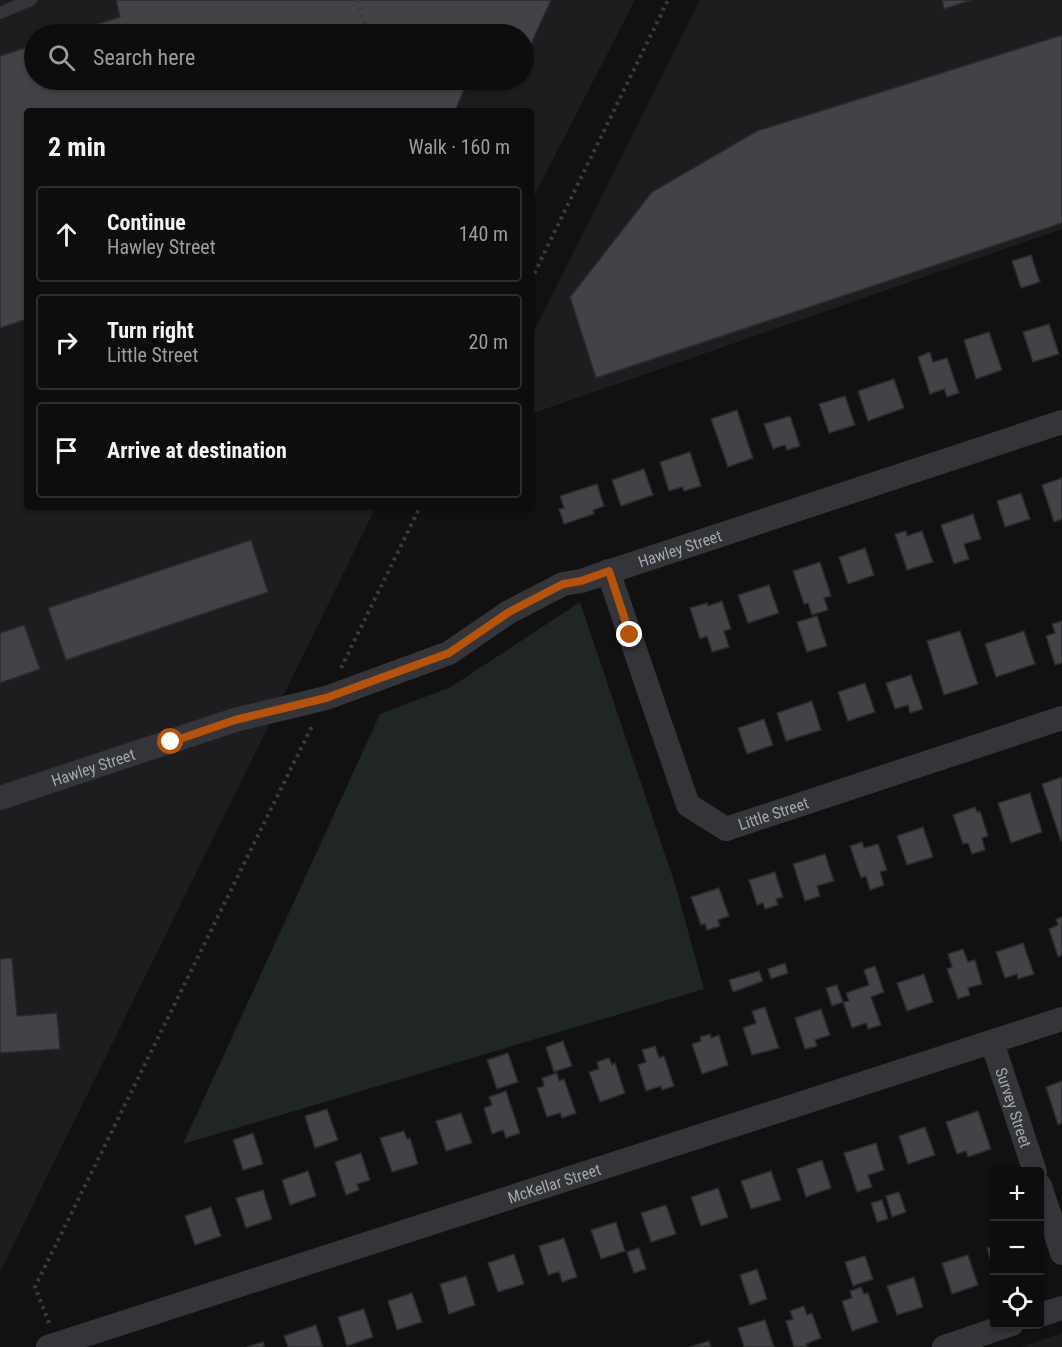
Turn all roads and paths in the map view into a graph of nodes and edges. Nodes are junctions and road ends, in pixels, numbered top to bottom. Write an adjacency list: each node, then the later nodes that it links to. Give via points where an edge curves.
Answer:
1 (31, 0): 4 (lane)
2 (357, 0): 5 (path)
3 (668, 0): 6 (path)
4 (0, 13)
5 (365, 24)
6 (534, 274)
7 (1062, 422): 9 (street, Hawley Street)
8 (419, 510): 10 (path)
9 (609, 571): 10 (street, Hawley Street, via 563,584 509,612 449,653); 11 (street, Little Street, via 688,805 726,829)
10 (326, 698): 12 (street, Hawley Street, via 235,720); 21 (path, via 35,1287)
11 (1062, 718)
12 (0, 798)
13 (1062, 1019): 14 (street, McKellar Street)
14 (992, 1042): 15 (street, Survey Street); 21 (street, McKellar Street)
15 (1033, 1167)
16 (1044, 1198): 17 (street)
17 (1062, 1253)
18 (1062, 1308): 19 (street)
19 (1044, 1314)
20 (997, 1329): 22 (street)
21 (53, 1346)
22 (944, 1347)

